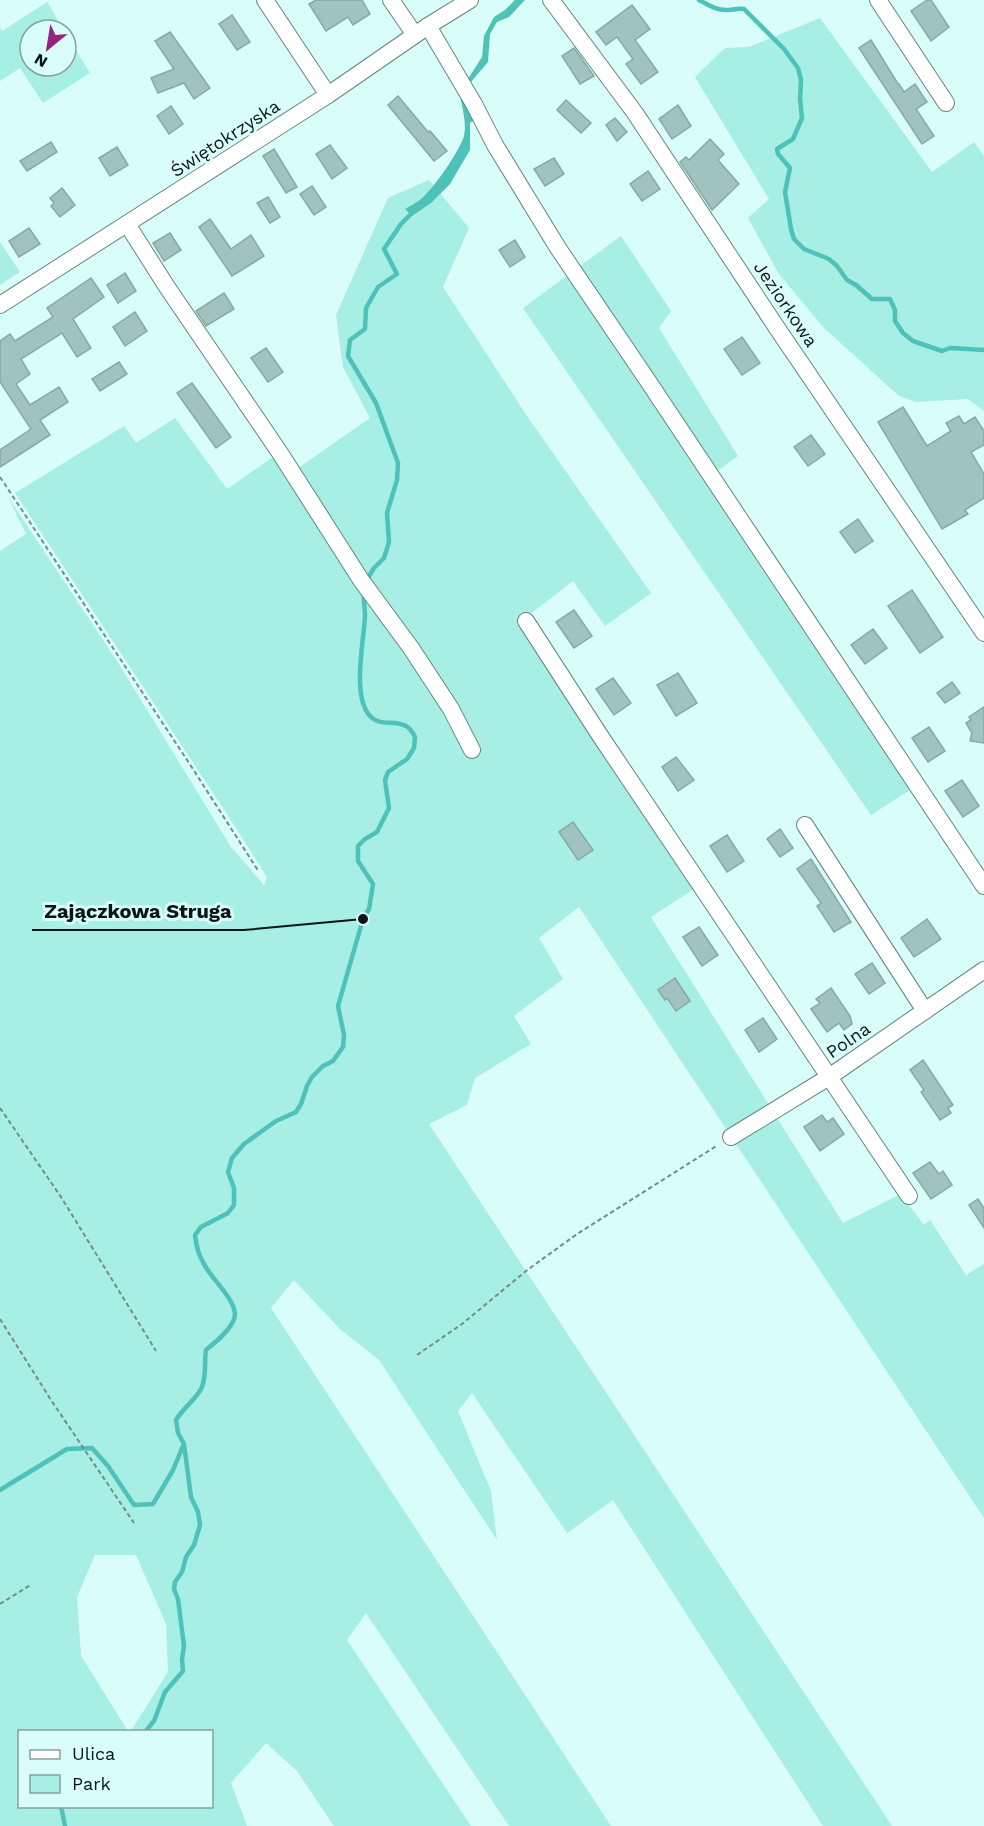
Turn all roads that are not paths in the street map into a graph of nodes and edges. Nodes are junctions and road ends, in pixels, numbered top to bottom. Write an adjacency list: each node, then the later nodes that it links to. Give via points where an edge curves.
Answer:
1 (265, 0): 7 (street)
2 (391, 0): 6 (street)
3 (470, 0): 6 (street, Świętokrzyska)
4 (551, 0): 12 (street, Jeziorkowa, via 635,112)
5 (878, 0): 8 (street)
6 (421, 31): 7 (street, Świętokrzyska); 15 (street, via 474,104 558,248)
7 (328, 95): 9 (street, Świętokrzyska)
8 (945, 104)
9 (127, 224): 10 (street, Świętokrzyska); 13 (street, via 411,648 451,709)
10 (0, 305)
11 (526, 621): 18 (street)
12 (984, 633)
13 (472, 750)
14 (805, 825): 17 (street)
15 (984, 886)
16 (984, 970): 17 (street, Polna)
17 (925, 1011): 18 (street, Polna)
18 (829, 1077): 19 (street, Polna); 20 (street)
19 (731, 1137)
20 (909, 1196)

